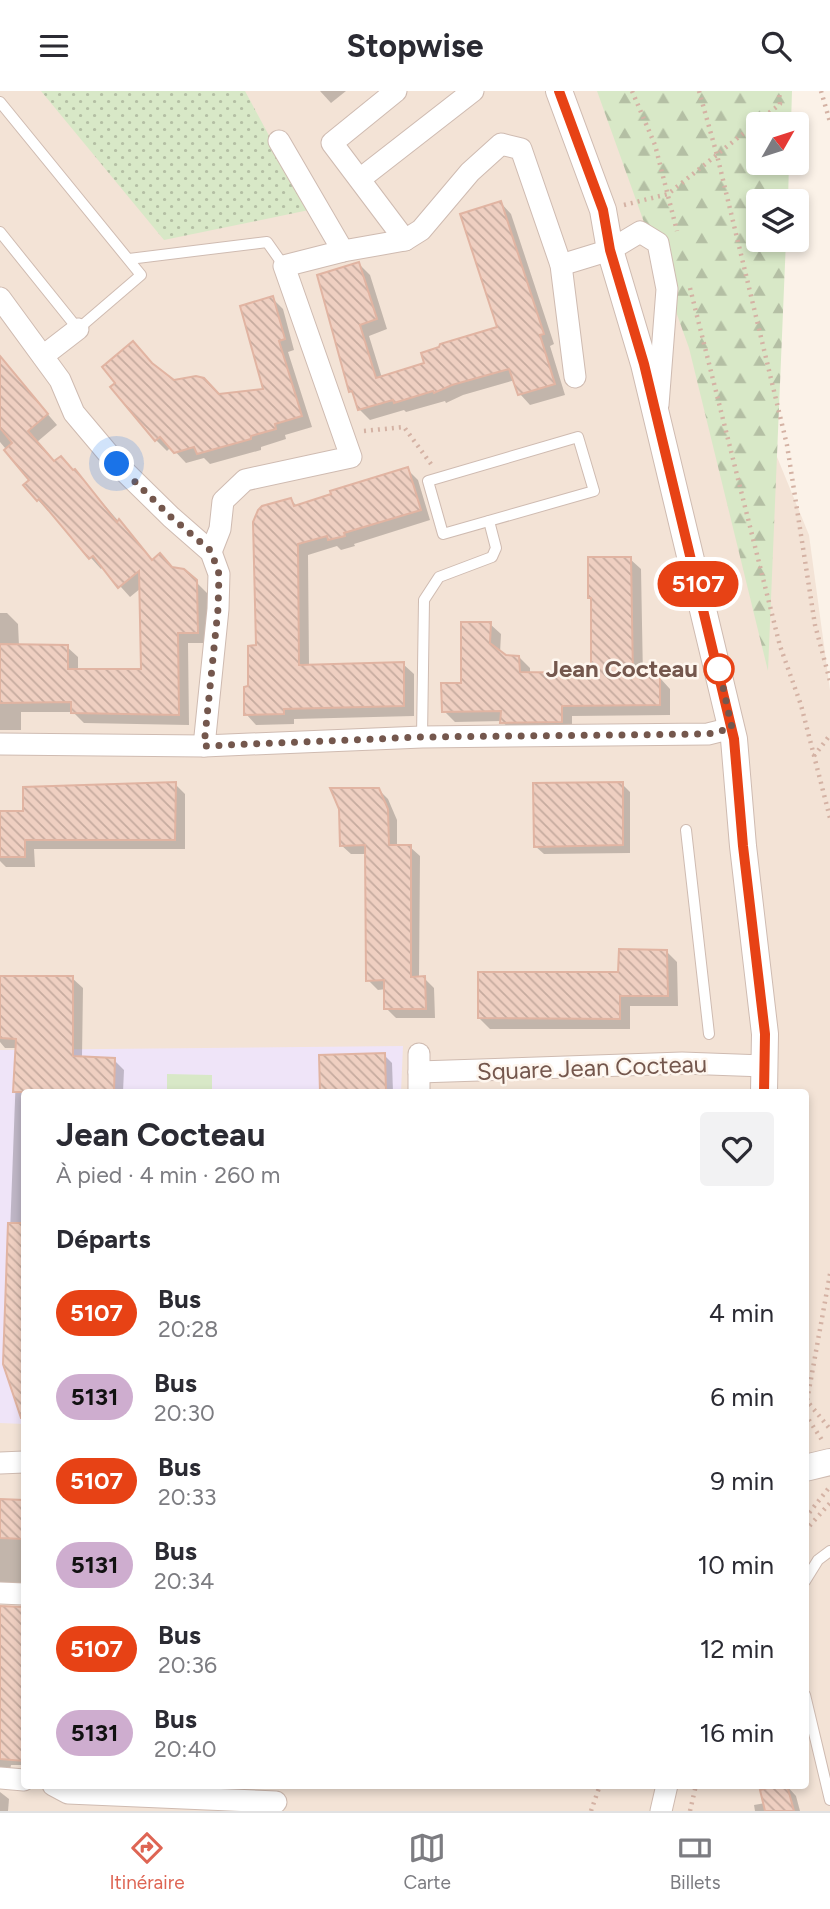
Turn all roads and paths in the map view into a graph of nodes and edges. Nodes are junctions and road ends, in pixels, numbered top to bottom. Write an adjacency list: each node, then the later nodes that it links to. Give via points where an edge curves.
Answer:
1 (396, 91): 12 (street, via 332,143)
2 (473, 91): 12 (street)
3 (559, 91): 14 (street)
4 (632, 91): 13 (path, via 655,145)
5 (699, 91): 11 (path)
6 (779, 91): 11 (path, via 780,104)
7 (821, 91): 9 (path)
8 (0, 102): 20 (lane)
9 (830, 122)
10 (279, 141): 19 (street)
11 (717, 155): 13 (path); 33 (path, via 787,445 815,625)
12 (360, 179): 17 (street)
13 (668, 194): 14 (path); 16 (path)
14 (603, 210): 18 (street)
15 (0, 232): 25 (lane)
16 (677, 233)
17 (405, 240): 19 (street); 21 (street, via 421,230 471,171 501,144 521,149)
18 (610, 250): 21 (street); 28 (street); 28 (street, via 640,232 659,243 667,289)
19 (344, 251): 22 (street)
20 (129, 260): 22 (lane, via 267,242); 25 (lane, via 141,275)
21 (561, 265): 27 (street)
22 (284, 266): 29 (street)
23 (690, 285): 39 (path, via 780,646)
24 (0, 298): 26 (street)
25 (78, 329): 26 (street)
26 (43, 355): 32 (street, via 74,412 117,464)
27 (575, 377)
28 (657, 418): 34 (street)
29 (342, 433): 30 (path, via 404,428); 32 (street, via 351,457 245,480 223,501 220,529)
30 (441, 477): 31 (lane, via 428,481 443,534); 31 (lane, via 578,437 594,491)
31 (489, 521): 36 (lane, via 496,548 492,557 439,577 424,600)
32 (211, 551): 38 (street, via 219,574 218,609)
33 (830, 681)
34 (732, 728): 36 (street, via 708,734); 44 (street, via 765,1034)
35 (830, 735): 39 (path)
36 (422, 737): 38 (street)
37 (0, 744): 38 (street)
38 (204, 746)
39 (814, 756): 40 (path)
40 (830, 818)
41 (686, 831): 42 (lane)
42 (709, 1034)
43 (419, 1073): 44 (street, Square Jean Cocteau, via 682,1063)
44 (765, 1079)
45 (830, 1274): 46 (path)
46 (809, 1380)
47 (809, 1403): 49 (path)
48 (809, 1419): 50 (path)
49 (830, 1429)
50 (827, 1453): 53 (street)
51 (0, 1462): 52 (street)
52 (21, 1462)
53 (809, 1465)
54 (830, 1487): 56 (path)
55 (830, 1503): 57 (path)
56 (809, 1513)
57 (809, 1527)
58 (830, 1551): 59 (lane)
59 (809, 1575)
60 (0, 1593): 61 (street)
61 (21, 1594)
62 (809, 1712): 70 (lane)
63 (0, 1778): 64 (street)
64 (21, 1780)
65 (60, 1789): 69 (street, via 68,1793)
66 (599, 1789): 71 (path)
67 (666, 1789): 72 (street)
68 (695, 1789): 73 (path)
69 (281, 1799)
70 (830, 1800)
71 (591, 1811)
72 (661, 1811)
73 (690, 1811)

